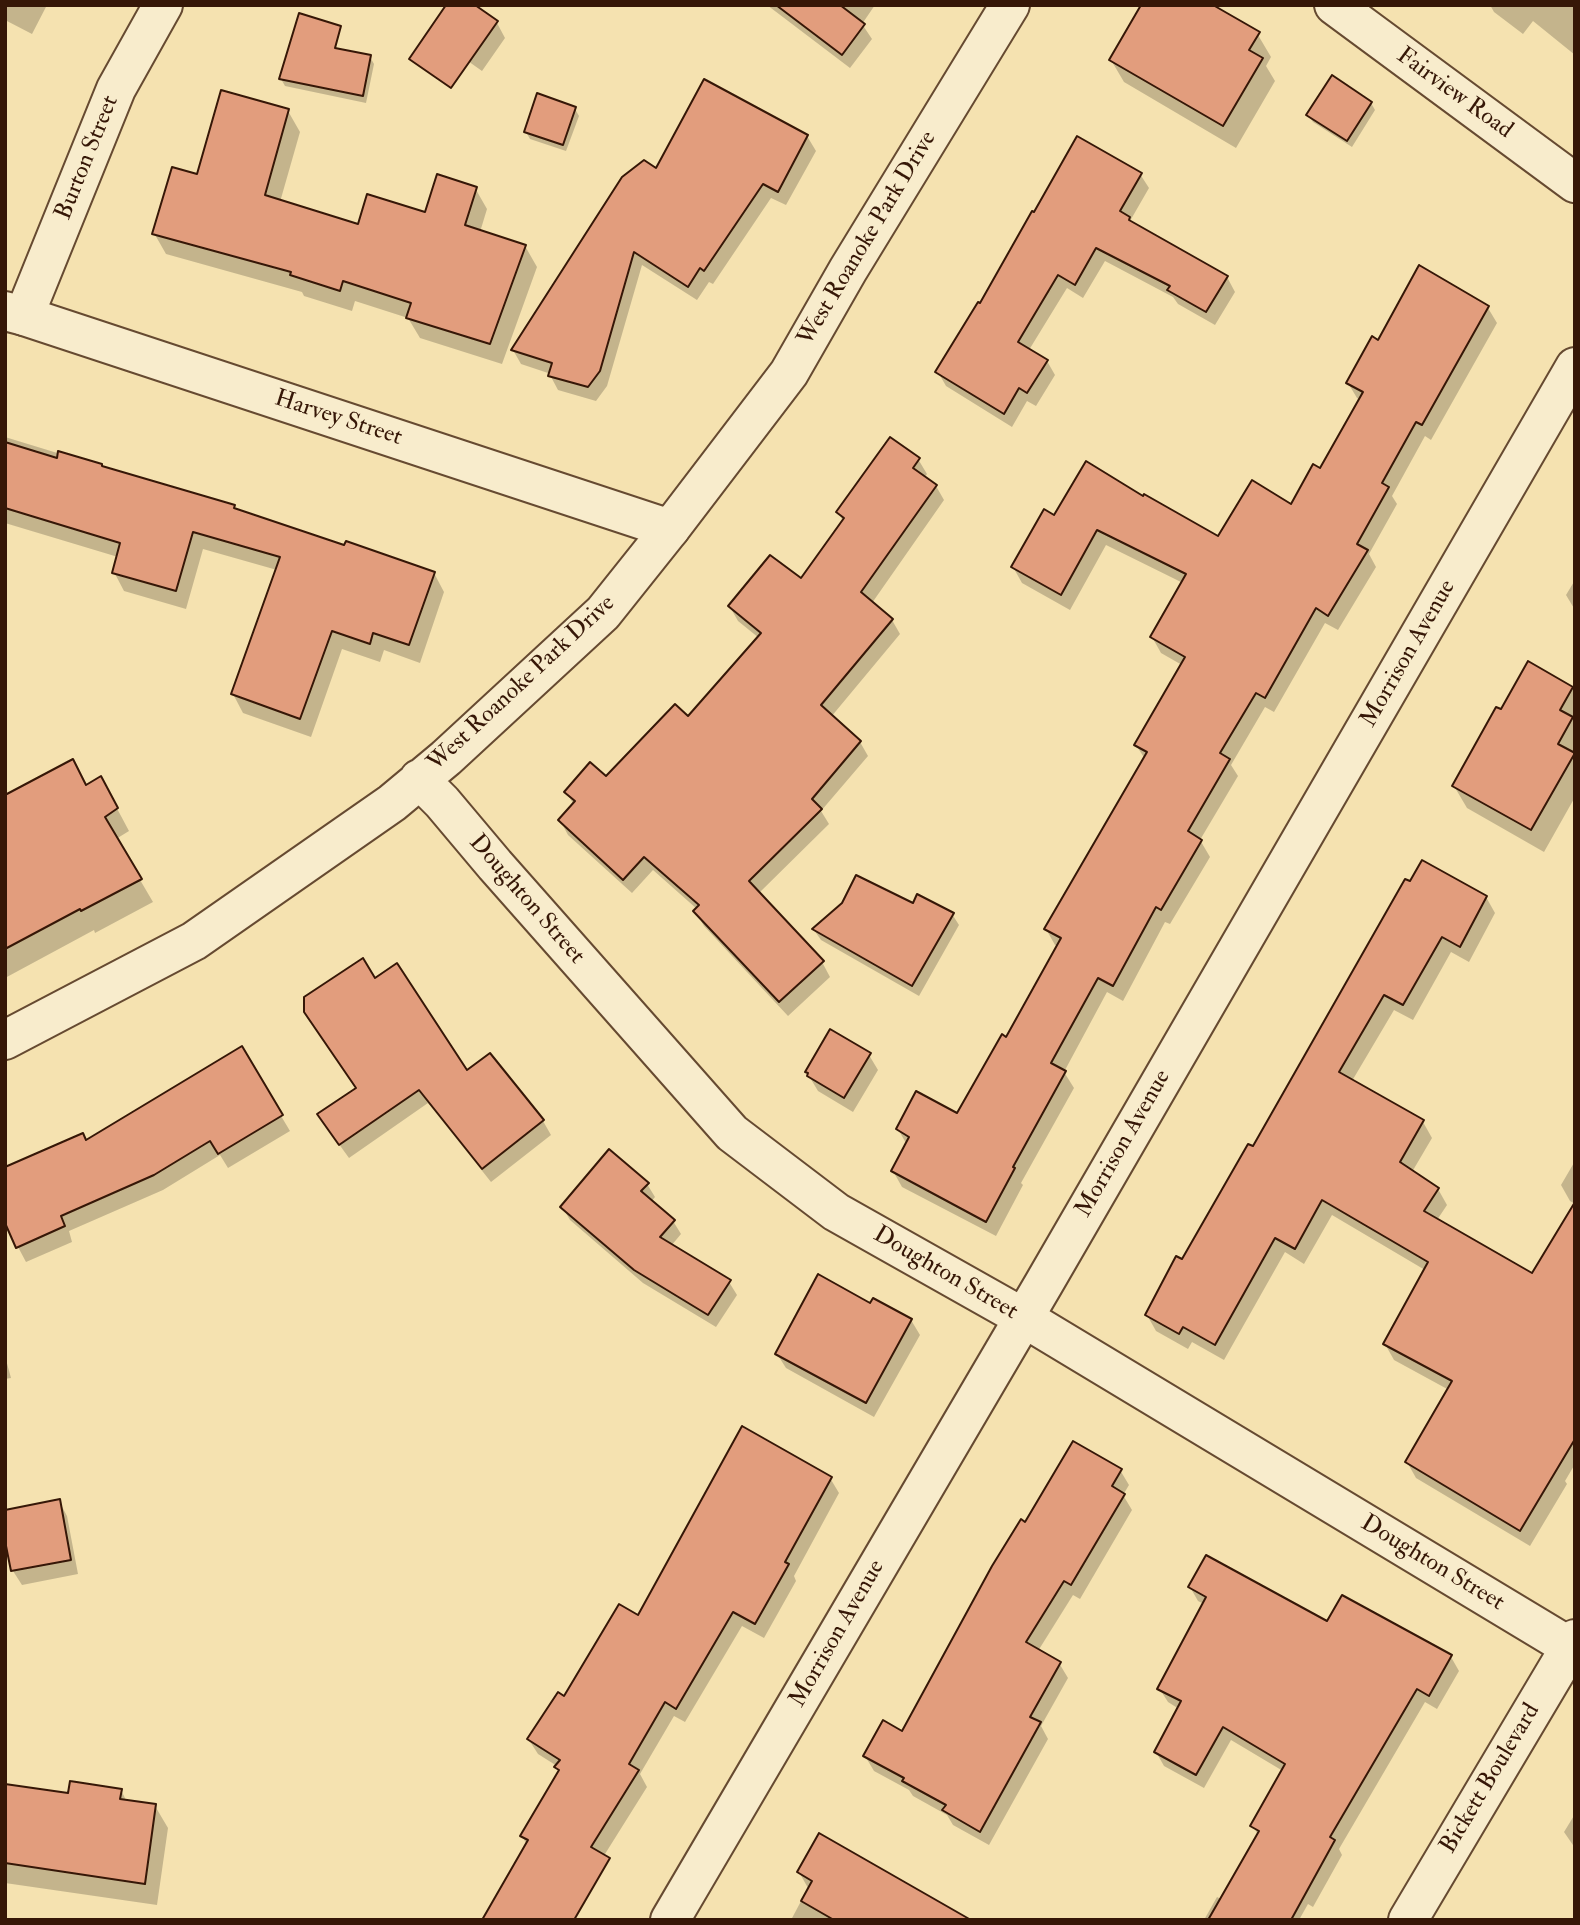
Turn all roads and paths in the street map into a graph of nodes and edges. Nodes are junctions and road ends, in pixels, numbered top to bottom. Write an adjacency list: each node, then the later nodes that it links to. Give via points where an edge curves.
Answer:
1 (163, 5): 5 (street, Burton Street, via 116,89)
2 (1010, 5): 7 (street, West Roanoke Park Drive, via 789,373)
3 (1334, 5): 4 (street, Fairview Road)
4 (1575, 183)
5 (15, 313): 7 (street, Harvey Street)
6 (1575, 367): 10 (street, Morrison Avenue)
7 (670, 529): 8 (street, West Roanoke Park Drive, via 603,613)
8 (419, 779): 9 (street, West Roanoke Park Drive, via 392,803 194,941); 10 (street, Doughton Street, via 732,1133 835,1212)
9 (5, 1040)
10 (1024, 1318): 11 (street, Doughton Street); 12 (street, Morrison Avenue)
11 (1572, 1643): 13 (street, Bickett Boulevard)
12 (670, 1920)
13 (1408, 1920)

